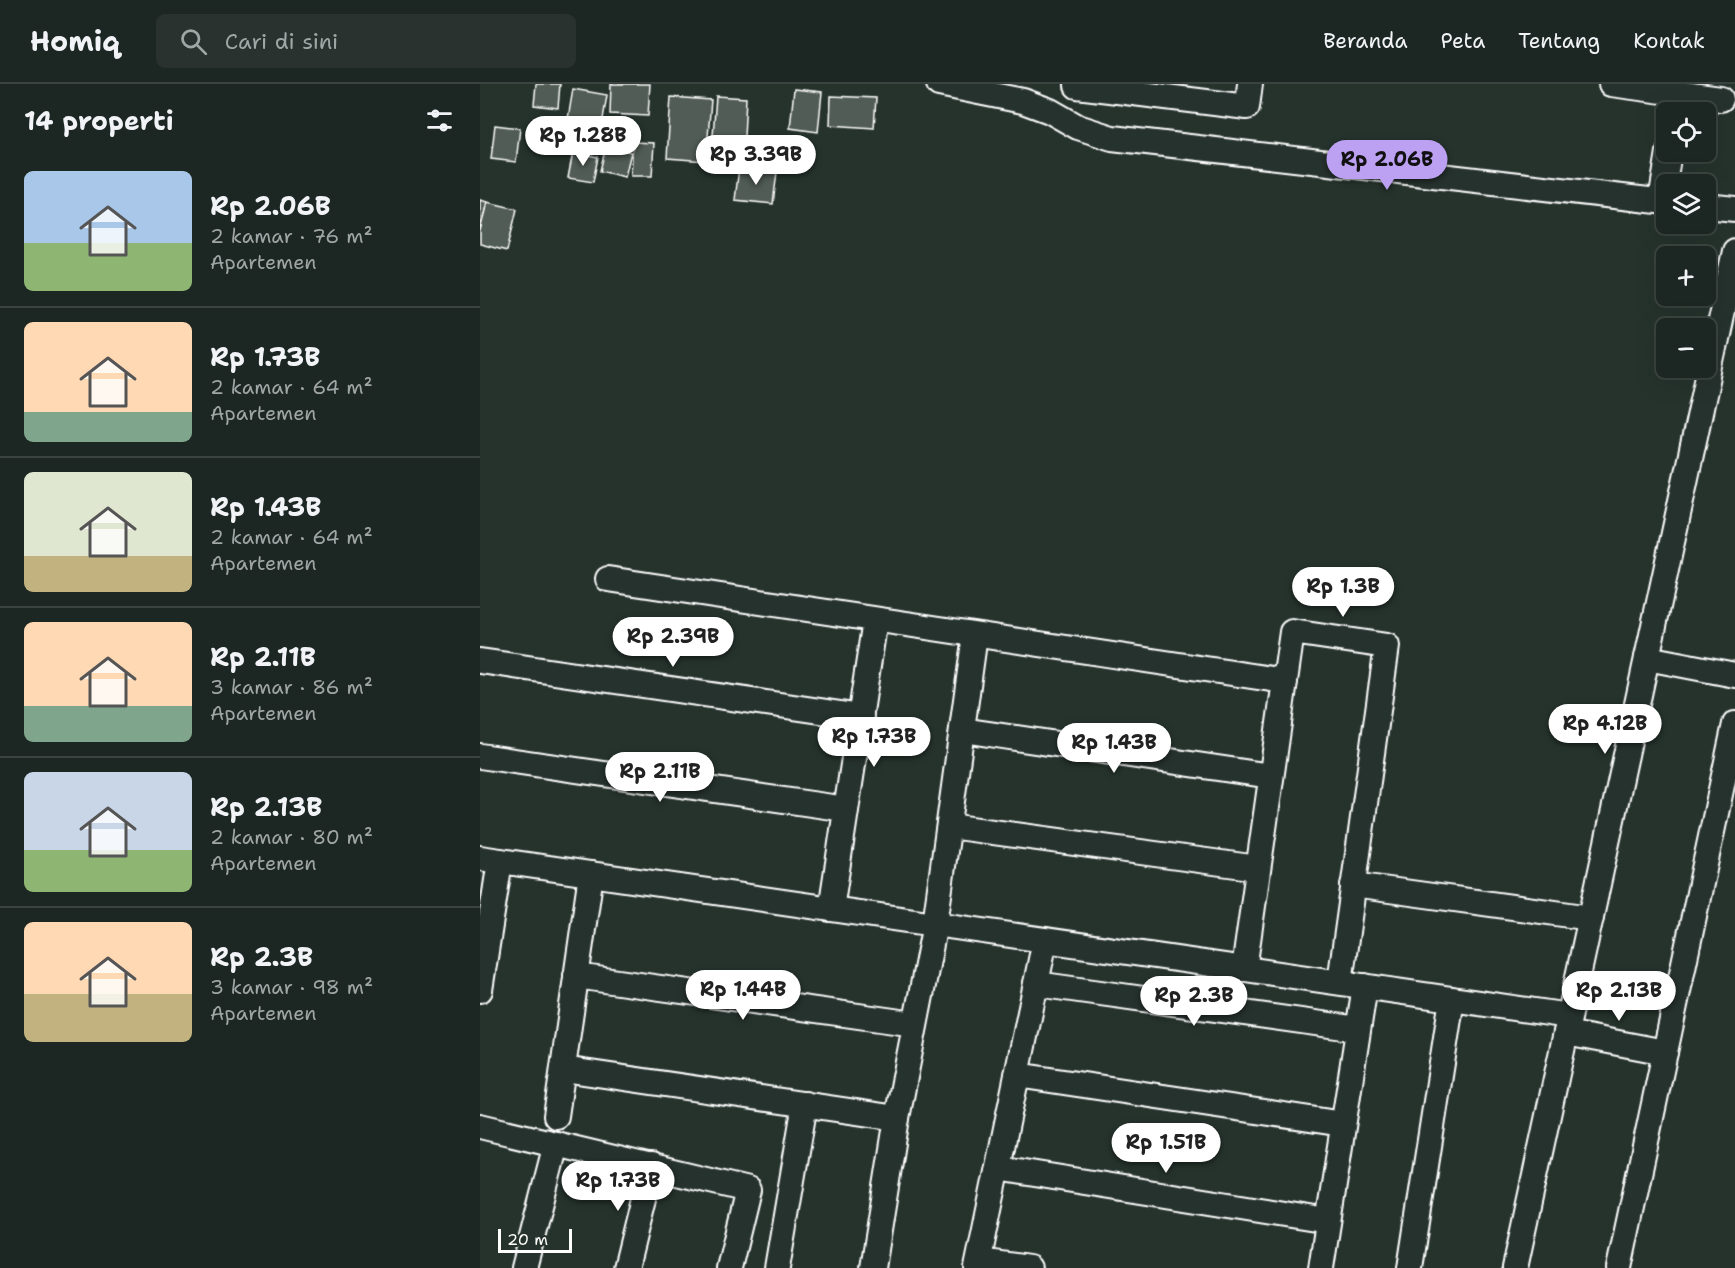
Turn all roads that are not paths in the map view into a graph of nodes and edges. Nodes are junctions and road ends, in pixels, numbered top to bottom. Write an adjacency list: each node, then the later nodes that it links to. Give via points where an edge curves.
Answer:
1 (939, 84): 8 (street, via 1023,100 1078,127 1112,138)
2 (1077, 84): 3 (street, via 1247,107)
3 (1250, 84)
4 (1611, 84): 5 (street)
5 (1638, 86): 7 (street)
6 (1726, 95): 7 (street)
7 (1677, 96)
8 (1656, 200)
9 (1716, 207): 10 (street)
10 (1735, 210)
11 (1734, 262): 15 (street)
12 (608, 579): 13 (street)
13 (875, 620): 14 (street); 19 (street)
14 (975, 635): 18 (street); 21 (street)
15 (1647, 658): 17 (street); 31 (street)
16 (480, 661): 19 (street)
17 (1735, 675)
18 (1285, 681): 23 (street); 29 (street, via 1292,632 1387,645)
19 (861, 717): 24 (street)
20 (1735, 724): 44 (street)
21 (962, 730): 23 (street); 25 (street)
22 (480, 756): 24 (street)
23 (1271, 776): 27 (street)
24 (846, 809): 30 (street)
25 (949, 826): 27 (street); 32 (street)
26 (490, 860): 28 (street); 39 (street)
27 (1258, 868): 34 (street)
28 (591, 874): 30 (street); 35 (street)
29 (1353, 885): 31 (street); 36 (street)
30 (831, 909): 32 (street)
31 (1591, 918): 42 (street)
32 (935, 924): 33 (street); 41 (street)
33 (1045, 940): 34 (street); 37 (street)
34 (1244, 969): 36 (street)
35 (576, 976): 41 (street); 45 (street)
36 (1340, 982): 38 (street)
37 (1036, 984): 43 (street); 46 (street)
38 (1365, 986): 40 (street); 43 (street)
39 (480, 990)
40 (1452, 999): 42 (street); 64 (street)
41 (915, 1024): 49 (street)
42 (1568, 1024): 44 (street); 65 (street)
43 (1358, 1029): 50 (street)
44 (1665, 1052): 66 (street)
45 (563, 1069): 47 (street); 48 (street)
46 (1017, 1075): 50 (street); 54 (street)
47 (805, 1104): 49 (street); 60 (street)
48 (556, 1116)
49 (897, 1118): 61 (street)
50 (1343, 1124): 55 (street)
51 (480, 1126): 52 (street)
52 (556, 1144): 53 (street); 57 (street)
53 (651, 1166): 58 (street); 59 (street, via 748,1190)
54 (998, 1168): 55 (street); 56 (street)
55 (1328, 1221): 63 (street)
56 (978, 1264): 62 (street)
57 (524, 1268)
58 (626, 1268)
59 (729, 1268)
60 (777, 1268)
61 (873, 1268)
62 (1029, 1268)
63 (1321, 1268)
64 (1410, 1268)
65 (1515, 1268)
66 (1619, 1268)

